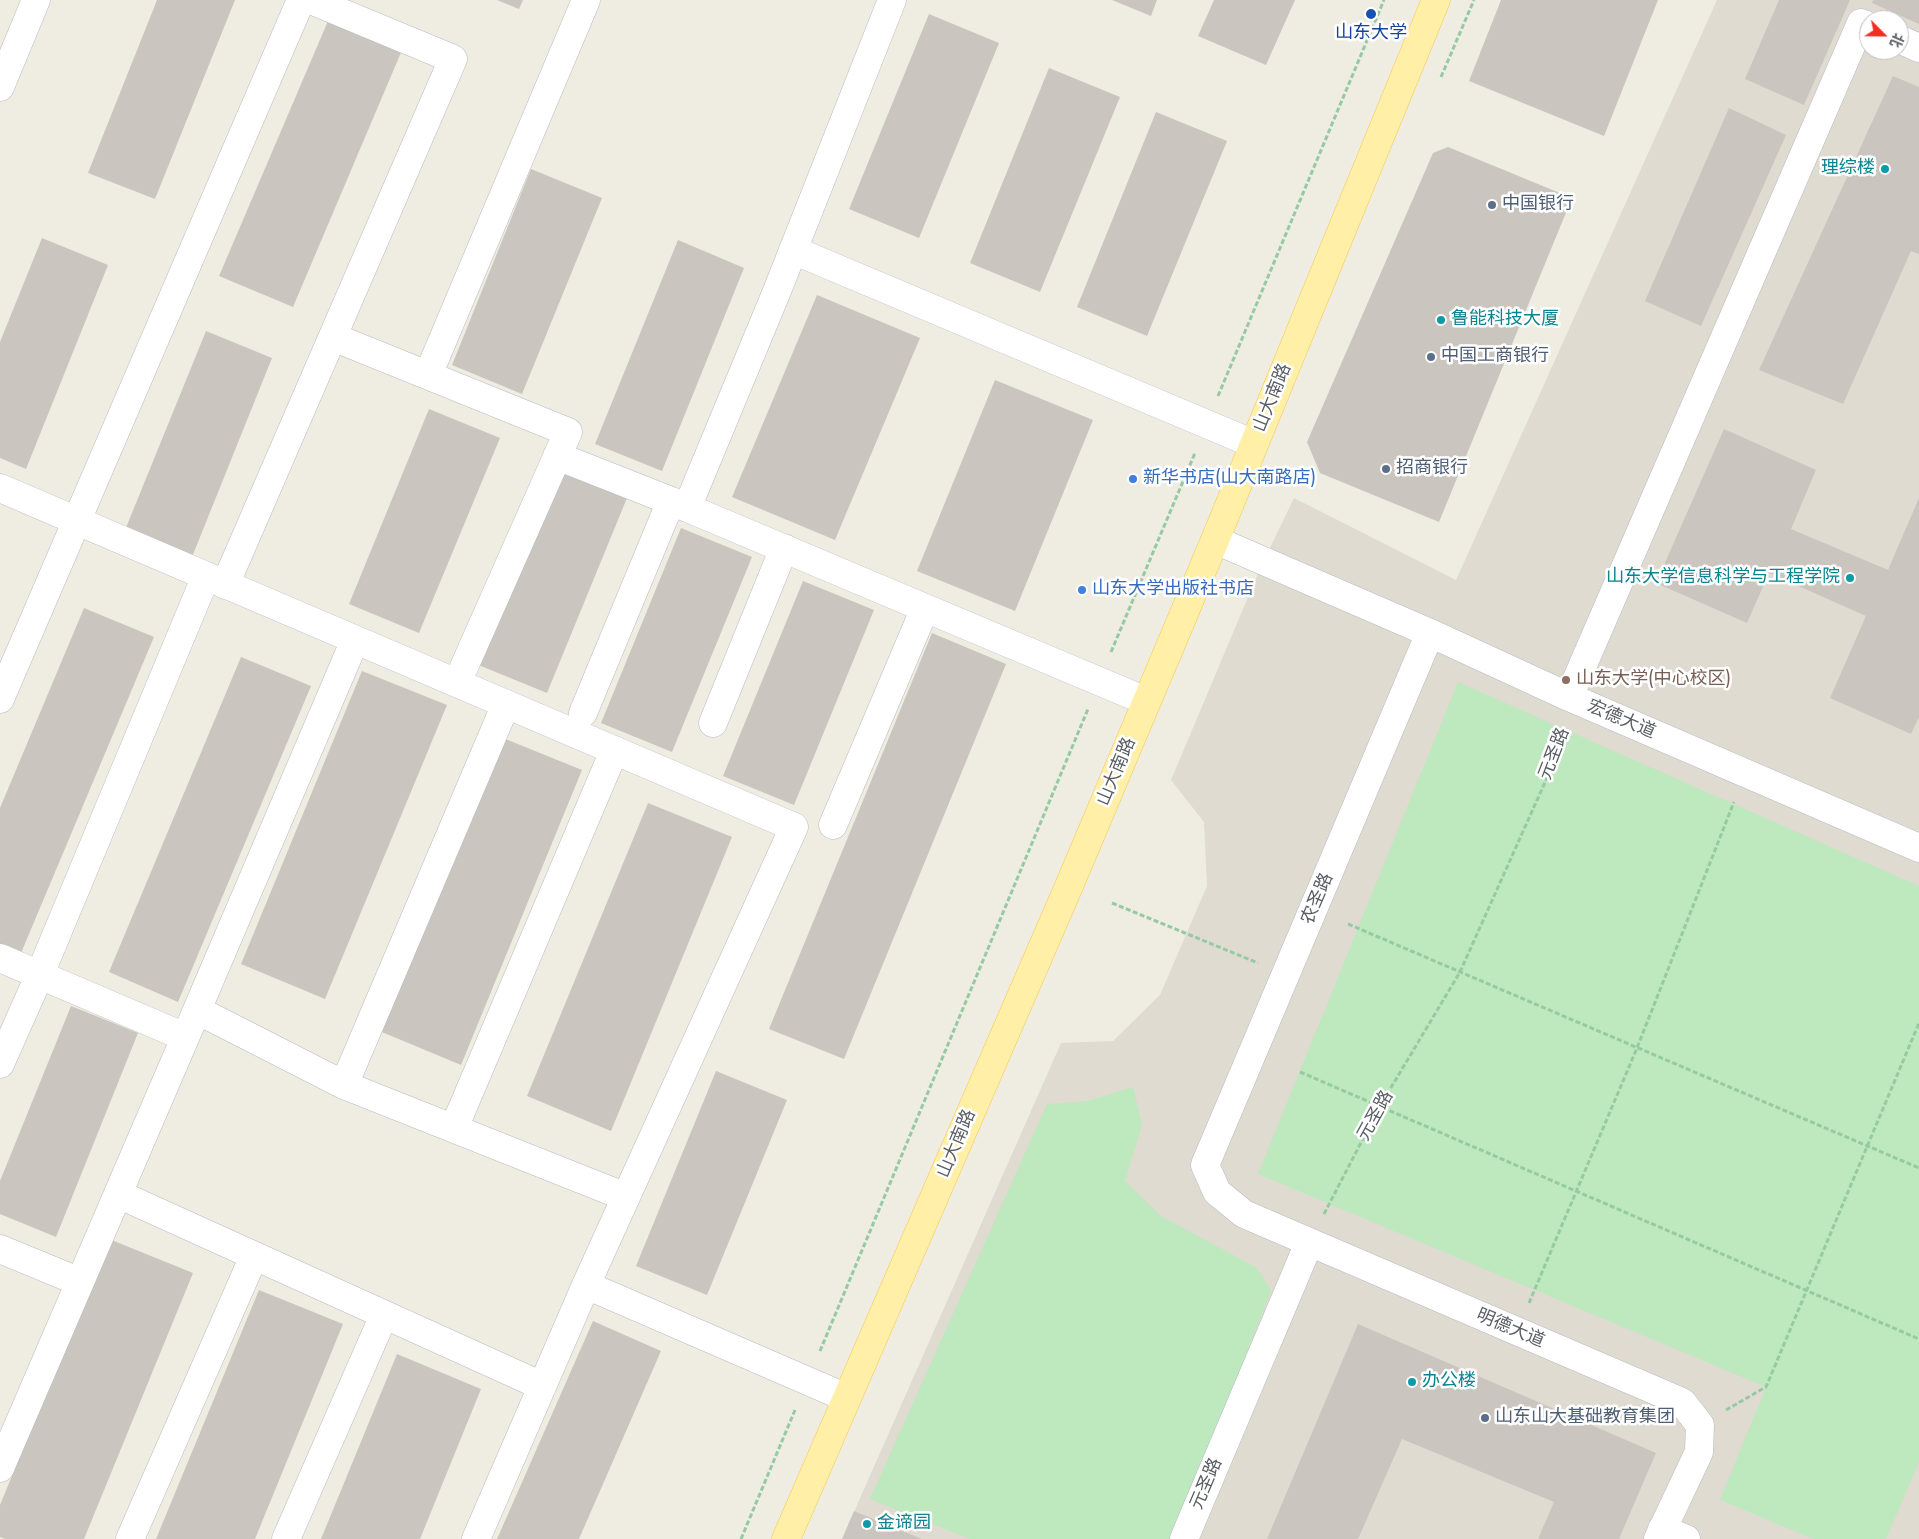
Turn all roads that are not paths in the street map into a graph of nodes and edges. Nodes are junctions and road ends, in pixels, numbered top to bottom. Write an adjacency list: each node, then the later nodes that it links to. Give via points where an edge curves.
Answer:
1 (36, 0): 8 (street)
2 (301, 0): 16 (street)
3 (311, 0): 10 (street, via 453,59)
4 (586, 0): 11 (street)
5 (892, 0): 9 (street)
6 (1436, 0): 12 (main road, 山大南路)
7 (1859, 28): 24 (street)
8 (0, 87)
9 (793, 250): 12 (street); 15 (street)
10 (333, 337): 11 (street); 19 (street)
11 (428, 375): 13 (street, via 568,432)
12 (1254, 444): 17 (main road, 山大南路)
13 (557, 456): 15 (street); 23 (street)
14 (0, 488): 16 (street)
15 (679, 504): 18 (street); 28 (street)
16 (76, 521): 19 (street); 25 (street)
17 (1215, 540): 21 (street, 宏德大道); 26 (main road, 山大南路)
18 (784, 548): 20 (street); 29 (street)
19 (215, 580): 22 (street); 34 (street)
20 (925, 608): 26 (street); 31 (street)
21 (1430, 633): 24 (street, 宏德大道); 40 (street, 农圣路)
22 (355, 640): 27 (street); 35 (street)
23 (464, 667)
24 (1569, 697): 32 (street, 宏德大道)
25 (0, 700)
26 (1146, 701): 50 (main road, 山大南路)
27 (506, 704): 30 (street); 38 (street)
28 (583, 712)
29 (713, 723)
30 (614, 751): 39 (street); 42 (street, via 794,827)
31 (833, 826)
32 (1918, 846)
33 (0, 958): 34 (street)
34 (40, 974): 36 (street); 37 (street)
35 (198, 1010): 36 (street); 38 (street)
36 (185, 1037): 41 (street)
37 (0, 1064)
38 (344, 1084): 39 (street)
39 (454, 1128): 42 (street)
40 (1205, 1165): 43 (street, 明德大道, via 1217,1192 1244,1214)
41 (118, 1194): 45 (street); 46 (street)
42 (626, 1197): 47 (street)
43 (1309, 1243): 52 (street, 明德大道, via 1682,1402 1700,1425 1700,1452); 57 (street, 元圣路)
44 (0, 1249): 46 (street)
45 (254, 1256): 48 (street); 53 (street)
46 (80, 1282): 51 (street)
47 (586, 1284): 49 (street); 50 (street)
48 (384, 1315): 49 (street); 54 (street)
49 (542, 1386): 55 (street)
50 (847, 1398): 56 (main road, 山大南路)
51 (0, 1468)
52 (1669, 1536)
53 (130, 1539)
54 (286, 1539)
55 (476, 1539)
56 (786, 1539)
57 (1184, 1539)

